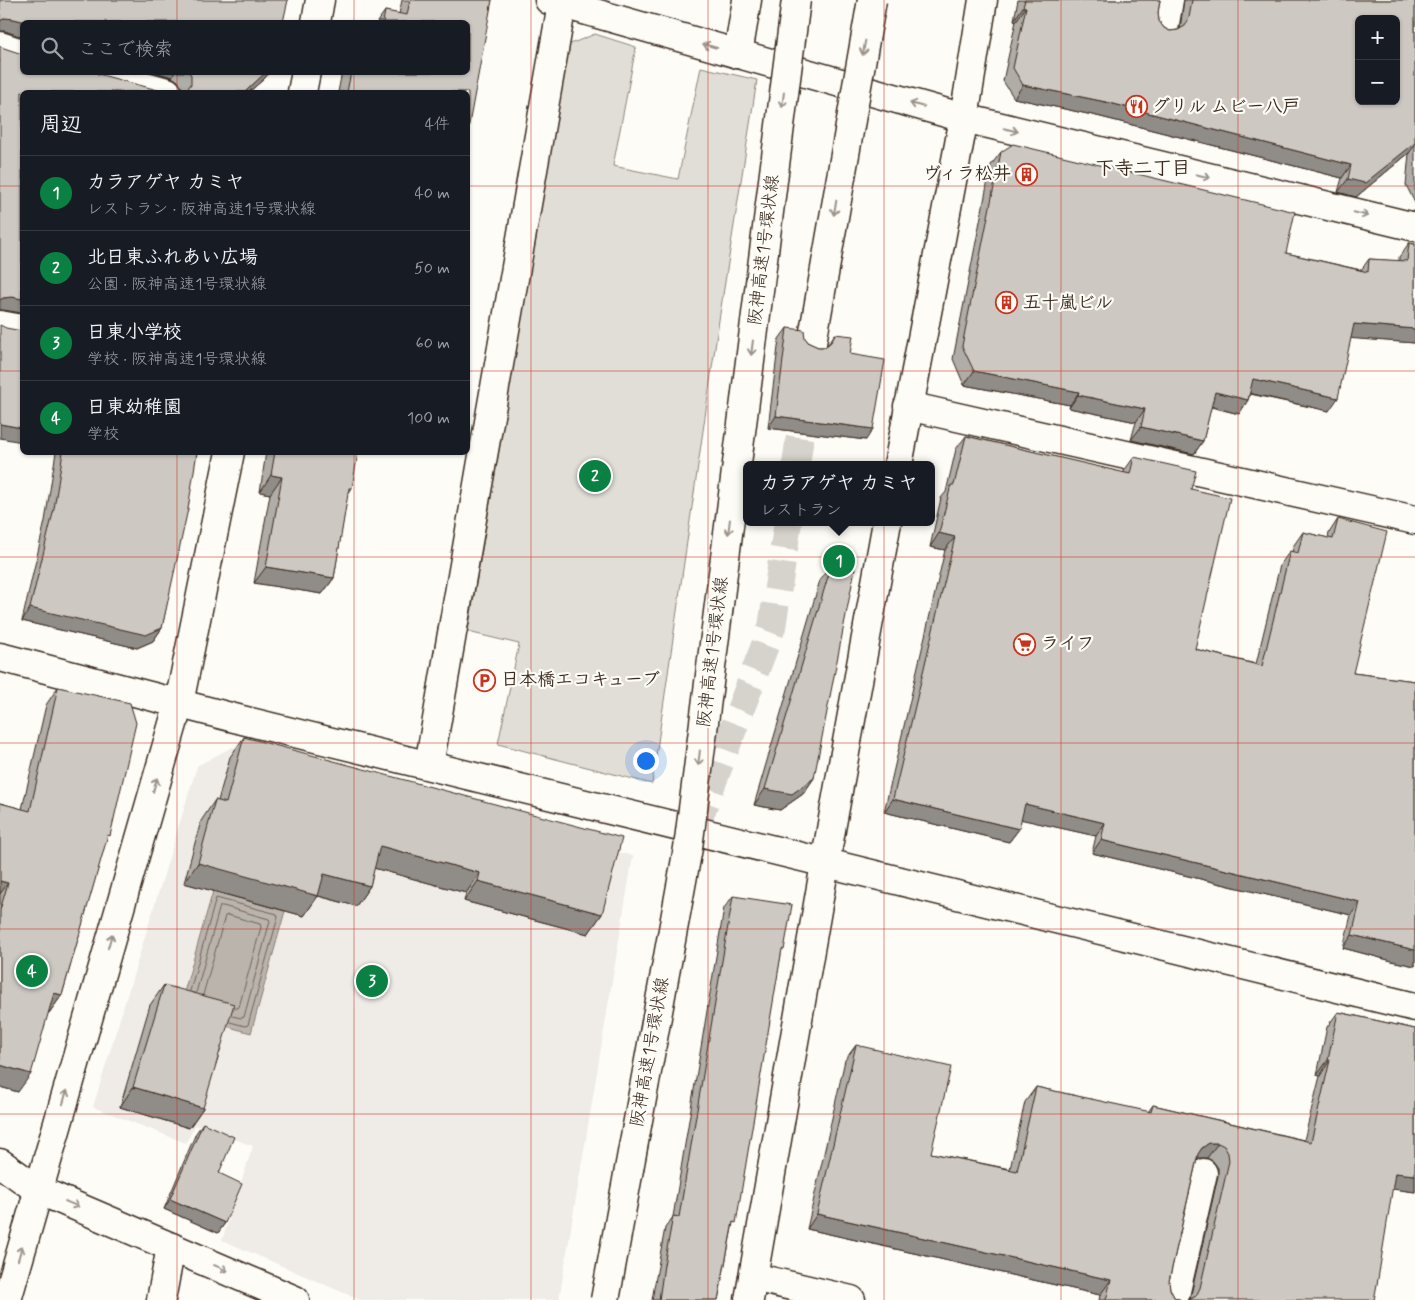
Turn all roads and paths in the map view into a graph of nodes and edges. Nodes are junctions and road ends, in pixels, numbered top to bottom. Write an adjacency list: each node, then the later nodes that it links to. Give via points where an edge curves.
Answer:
1 (320, 0): 8 (main road)
2 (747, 0): 12 (main road)
3 (796, 0): 40 (main road, 阪神高速1号環状線, one-way to 40, bridge, via 688,848)
4 (872, 0): 21 (main road, one-way to 21, bridge)
5 (984, 0): 17 (main road)
6 (1169, 0): 9 (main road)
7 (556, 2): 12 (main road, one-way to 7); 29 (main road)
8 (316, 20)
9 (1164, 29)
10 (0, 46): 11 (main road)
11 (20, 51)
12 (738, 54): 17 (main road, one-way to 12)
13 (105, 75): 15 (main road)
14 (305, 75): 16 (main road)
15 (160, 90)
16 (302, 90)
17 (964, 118): 18 (main road, one-way to 18); 22 (main road)
18 (1415, 227)
19 (0, 324): 20 (main road)
20 (20, 329)
21 (812, 343)
22 (908, 406): 24 (main road); 25 (main road)
23 (229, 455): 28 (main road)
24 (899, 461)
25 (1415, 520)
26 (886, 526): 30 (main road)
27 (0, 657): 28 (main road)
28 (179, 703): 29 (main road); 34 (main road, one-way to 28)
29 (429, 765): 30 (main road)
30 (825, 863): 31 (main road); 36 (main road)
31 (1415, 1007)
32 (0, 1163): 34 (main road)
33 (1203, 1173): 42 (main road)
34 (38, 1190): 35 (main road, one-way to 35); 37 (main road, one-way to 34)
35 (171, 1247): 38 (main road); 39 (main road, one-way to 39)
36 (751, 1288): 41 (main road)
37 (7, 1300)
38 (161, 1300)
39 (295, 1300)
40 (605, 1300)
41 (852, 1300)
42 (1174, 1300)

